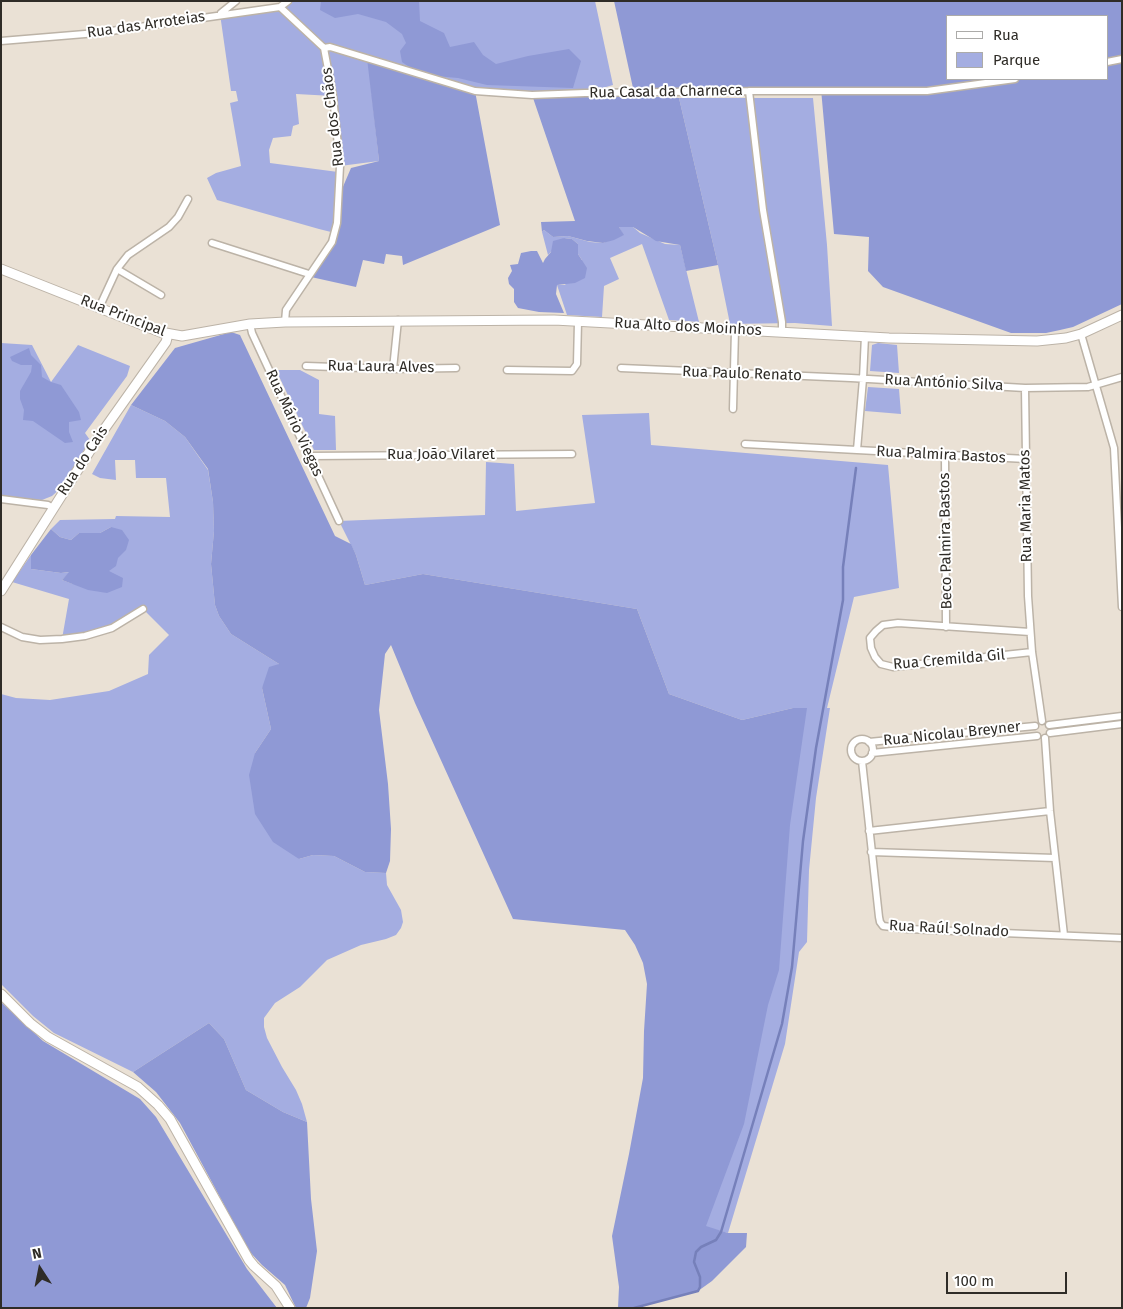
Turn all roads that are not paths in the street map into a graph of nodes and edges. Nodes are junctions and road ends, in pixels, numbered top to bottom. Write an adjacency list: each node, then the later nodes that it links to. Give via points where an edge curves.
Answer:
1 (236, 1): 4 (street)
2 (288, 1): 3 (street, Rua das Arroteias)
3 (278, 5): 4 (street, Rua das Arroteias); 6 (street, Rua dos Chãos)
4 (218, 15): 5 (street, Rua das Arroteias, via 97,33)
5 (1, 41)
6 (324, 48): 10 (street, Rua Casal da Charneca, via 330,47 475,91 532,95); 15 (street, Rua dos Chãos, via 340,166 337,223 332,242)
7 (1122, 59): 8 (street)
8 (1108, 62)
9 (1008, 80): 10 (street, Rua Casal da Charneca, via 927,91)
10 (749, 91): 24 (street)
11 (188, 200): 14 (street, via 169,227 128,255)
12 (212, 243): 15 (street)
13 (1, 269): 17 (street, Rua Principal)
14 (117, 269): 16 (street); 17 (street)
15 (308, 274): 20 (street, Rua dos Chãos, via 286,310)
16 (162, 295)
17 (99, 308): 25 (street, Rua Principal)
18 (1122, 315): 26 (street, Rua Alto dos Moinhos)
19 (398, 320): 20 (street, Rua Alto dos Moinhos); 21 (street, Rua Alto dos Moinhos); 31 (street)
20 (285, 322): 22 (street, Rua Alto dos Moinhos)
21 (578, 322): 23 (street, Rua Alto dos Moinhos); 32 (street, via 577,364 572,371)
22 (250, 324): 25 (street, Rua Principal, via 194,334); 43 (street, Rua Mário Viegas)
23 (735, 330): 24 (street, Rua Alto dos Moinhos); 33 (street)
24 (782, 332): 27 (street, Rua Alto dos Moinhos)
25 (168, 334): 46 (street, Rua do Cais, via 166,342)
26 (1081, 334): 27 (street, Rua Alto dos Moinhos, via 1037,341); 36 (street)
27 (865, 336): 35 (street)
28 (306, 366): 31 (street, Rua Laura Alves)
29 (456, 368): 31 (street, Rua Laura Alves)
30 (622, 368): 33 (street, Rua Paulo Renato)
31 (393, 369)
32 (507, 370)
33 (733, 373): 35 (street, Rua Paulo Renato); 38 (street)
34 (1122, 377): 36 (street)
35 (864, 379): 37 (street, Rua António Silva); 40 (street)
36 (1097, 385): 37 (street, via 1088,388); 49 (street, via 1114,448)
37 (1026, 388): 44 (street, Rua Maria Matos)
38 (732, 409)
39 (745, 444): 40 (street, Rua Palmira Bastos)
40 (856, 450): 42 (street, Rua Palmira Bastos)
41 (572, 454): 43 (street, Rua João Vilaret)
42 (945, 455): 44 (street, Rua Palmira Bastos); 52 (street, Beco Palmira Bastos)
43 (310, 456): 47 (street, Rua Mário Viegas)
44 (1026, 459): 53 (street, Rua Maria Matos)
45 (1, 499): 46 (street)
46 (53, 508): 48 (street, Rua do Cais)
47 (339, 521)
48 (1, 591)
49 (1122, 607)
50 (143, 609): 51 (street, via 112,628 62,639 22,637)
51 (1, 627)
52 (946, 627): 53 (street, Rua Cremilda Gil); 54 (street, Rua Cremilda Gil, via 883,625 870,638 871,648 881,664 893,667)
53 (1030, 632): 54 (street, Rua Maria Matos)
54 (1032, 652): 56 (street, Rua Maria Matos)
55 (1122, 716): 57 (street)
56 (1042, 721): 57 (street); 59 (street)
57 (1049, 724): 60 (street)
58 (1122, 724): 60 (street)
59 (1035, 726): 61 (street); 63 (street, Rua Nicolau Breyner)
60 (1050, 732): 62 (street)
61 (1037, 736): 62 (street); 64 (street, Rua Nicolau Breyner)
62 (1044, 738): 66 (street)
63 (869, 742): 64 (street); 65 (street, via 859,740 851,747 853,757)
64 (872, 753): 65 (street, via 869,759)
65 (862, 761): 67 (street, Rua Raúl Solnado)
66 (1050, 811): 67 (street); 69 (street)
67 (869, 831): 68 (street, Rua Raúl Solnado)
68 (871, 852): 69 (street); 70 (street, Rua Raúl Solnado, via 879,917 884,926)
69 (1055, 858): 70 (street)
70 (1064, 935): 71 (street, Rua Raúl Solnado)
71 (1122, 938)
72 (1, 994): 73 (street, via 48,1037 138,1087 158,1105 170,1119 249,1260 276,1286)
73 (290, 1308)

